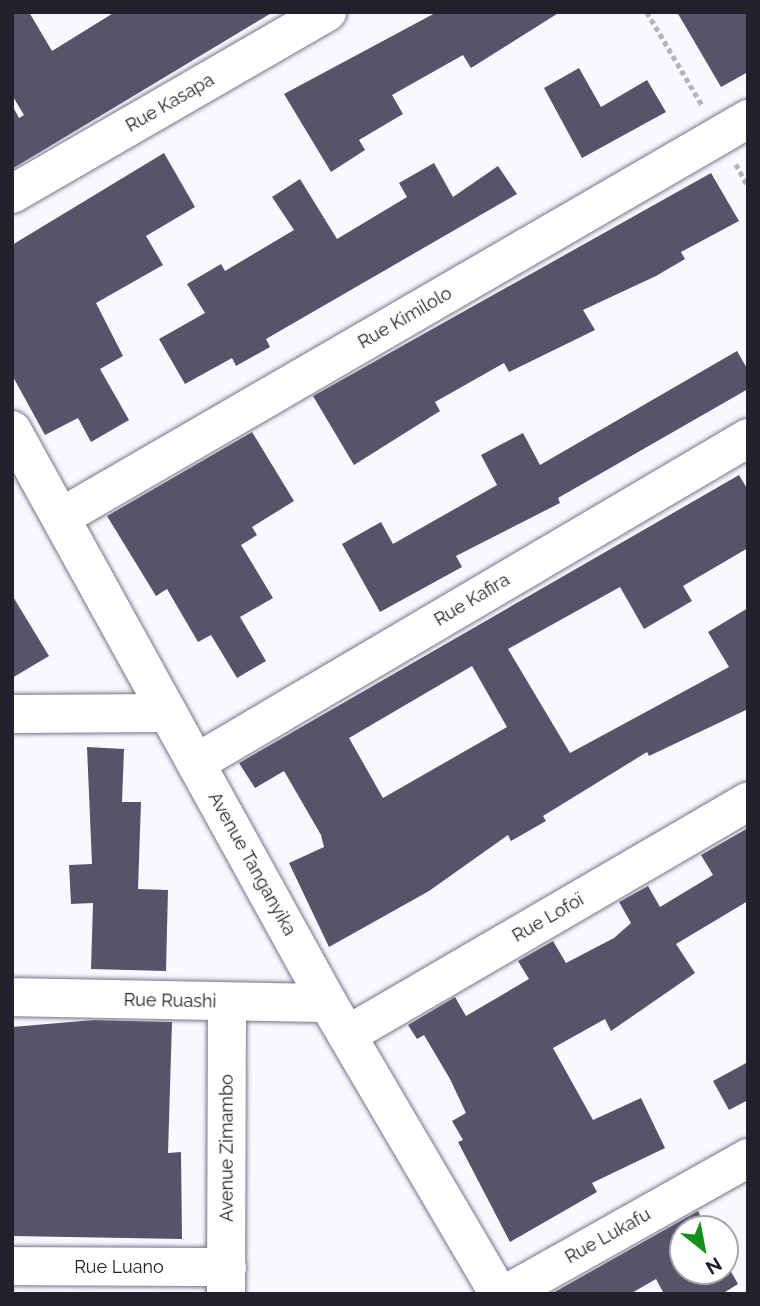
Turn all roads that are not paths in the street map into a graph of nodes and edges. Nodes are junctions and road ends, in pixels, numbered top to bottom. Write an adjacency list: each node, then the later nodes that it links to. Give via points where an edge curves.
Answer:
1 (327, 12): 3 (street, Rue Kasapa)
2 (734, 127): 6 (street, Rue Kimilolo)
3 (12, 194)
4 (12, 430): 6 (street, Avenue Tanganyika)
5 (748, 438): 9 (street, Rue Kafira)
6 (63, 516): 7 (street, Avenue Tanganyika)
7 (168, 713): 8 (street); 9 (street, Avenue Tanganyika)
8 (12, 714)
9 (196, 763): 13 (street, Avenue Tanganyika)
10 (748, 802): 13 (street, Rue Lofoï)
11 (12, 997): 12 (street, Rue Ruashi)
12 (227, 1002): 13 (street, Rue Ruashi); 16 (street, Avenue Zimambo)
13 (338, 1019): 17 (street, Avenue Tanganyika)
14 (748, 1158): 18 (street, Rue Lukafu)
15 (12, 1266): 16 (street, Rue Luano)
16 (226, 1280)
17 (499, 1294)
18 (506, 1294)

